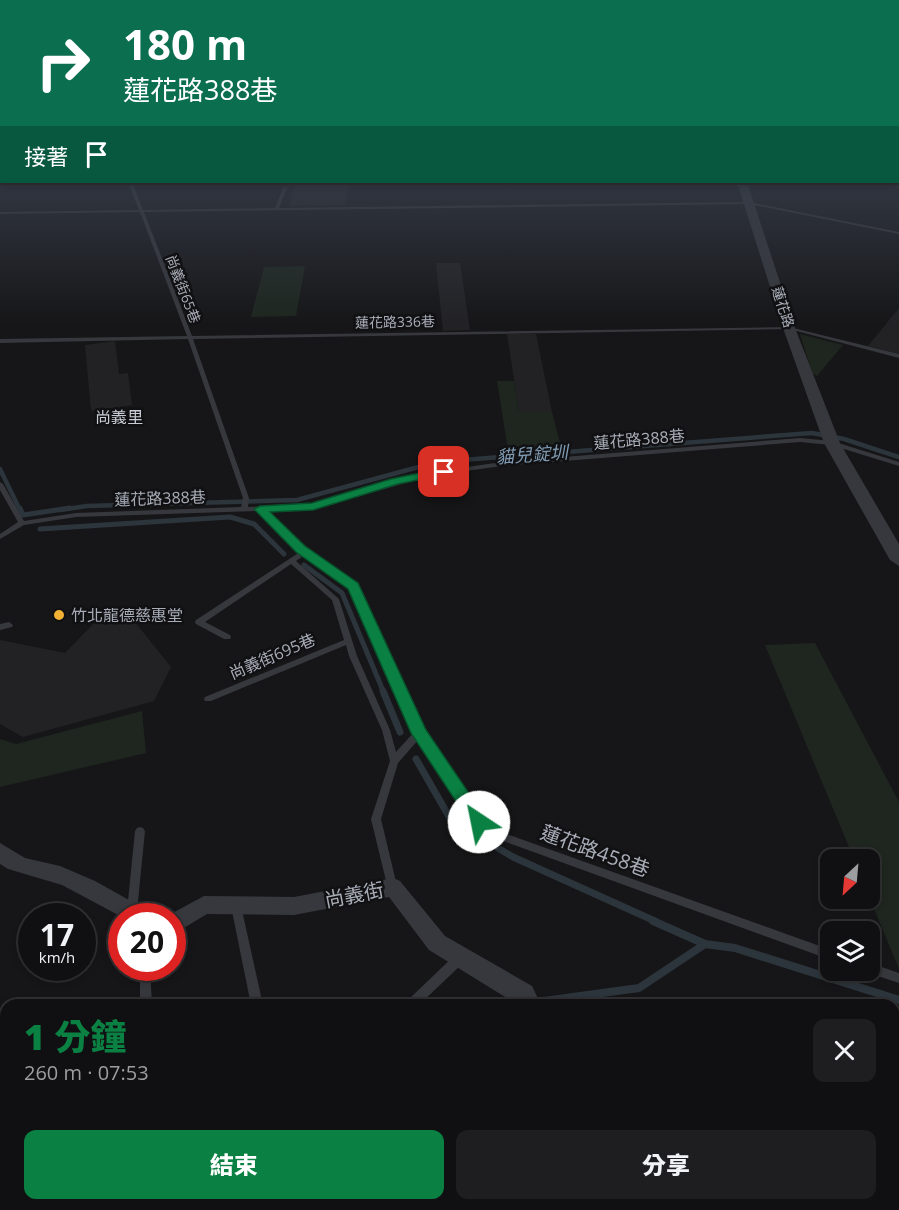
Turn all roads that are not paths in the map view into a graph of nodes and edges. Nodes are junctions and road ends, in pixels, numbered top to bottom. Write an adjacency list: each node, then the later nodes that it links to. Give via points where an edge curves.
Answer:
1 (25, 212): 5 (lane)
2 (143, 212): 8 (lane, 尚義街65巷)
3 (752, 212): 7 (street, 蓮花路)
4 (796, 212): 6 (lane)
5 (0, 213)
6 (899, 233)
7 (789, 328): 8 (lane, 蓮花路336巷); 10 (lane, 蓮花路336巷); 11 (street, 蓮花路)
8 (190, 338): 9 (lane, 蓮花路336巷); 17 (lane, 尚義街65巷, via 246,498)
9 (0, 341)
10 (899, 356)
11 (830, 437): 13 (lane, 蓮花路388巷); 14 (lane, 蓮花路388巷); 21 (street, 蓮花路)
12 (436, 456): 14 (lane)
13 (899, 464)
14 (444, 472): 16 (lane, 蓮花路388巷, via 396,481 313,507)
15 (0, 484): 18 (lane)
16 (260, 509): 17 (lane, 蓮花路388巷); 20 (lane, 蓮花路458巷)
17 (244, 510): 18 (lane, 蓮花路388巷, via 76,515)
18 (22, 524): 19 (lane)
19 (0, 537)
20 (305, 552): 22 (lane); 26 (lane, 蓮花路458巷, via 353,586)
21 (899, 560)
22 (292, 561): 23 (lane, via 199,622); 24 (lane, via 335,599)
23 (227, 637)
24 (348, 641): 25 (lane, 尚義街695巷); 27 (lane, via 386,730)
25 (207, 699)
26 (419, 733): 27 (lane); 35 (lane, 蓮花路458巷, via 479,822 495,834)
27 (394, 761): 30 (lane, via 376,819)
28 (140, 831): 32 (lane)
29 (0, 852): 31 (street, via 13,864 59,875)
30 (393, 887): 33 (street, 尚義街, via 294,906); 36 (street, 尚義街, via 437,943)
31 (115, 903)
32 (133, 903)
33 (236, 906): 34 (street, 尚義街, via 204,905); 41 (lane)
34 (186, 916)
35 (820, 951)
36 (461, 958): 42 (lane); 43 (street, 尚義街)
37 (880, 972): 38 (lane)
38 (899, 978)
39 (145, 981): 40 (lane)
40 (146, 999)
41 (255, 999)
42 (417, 999)
43 (527, 999)

